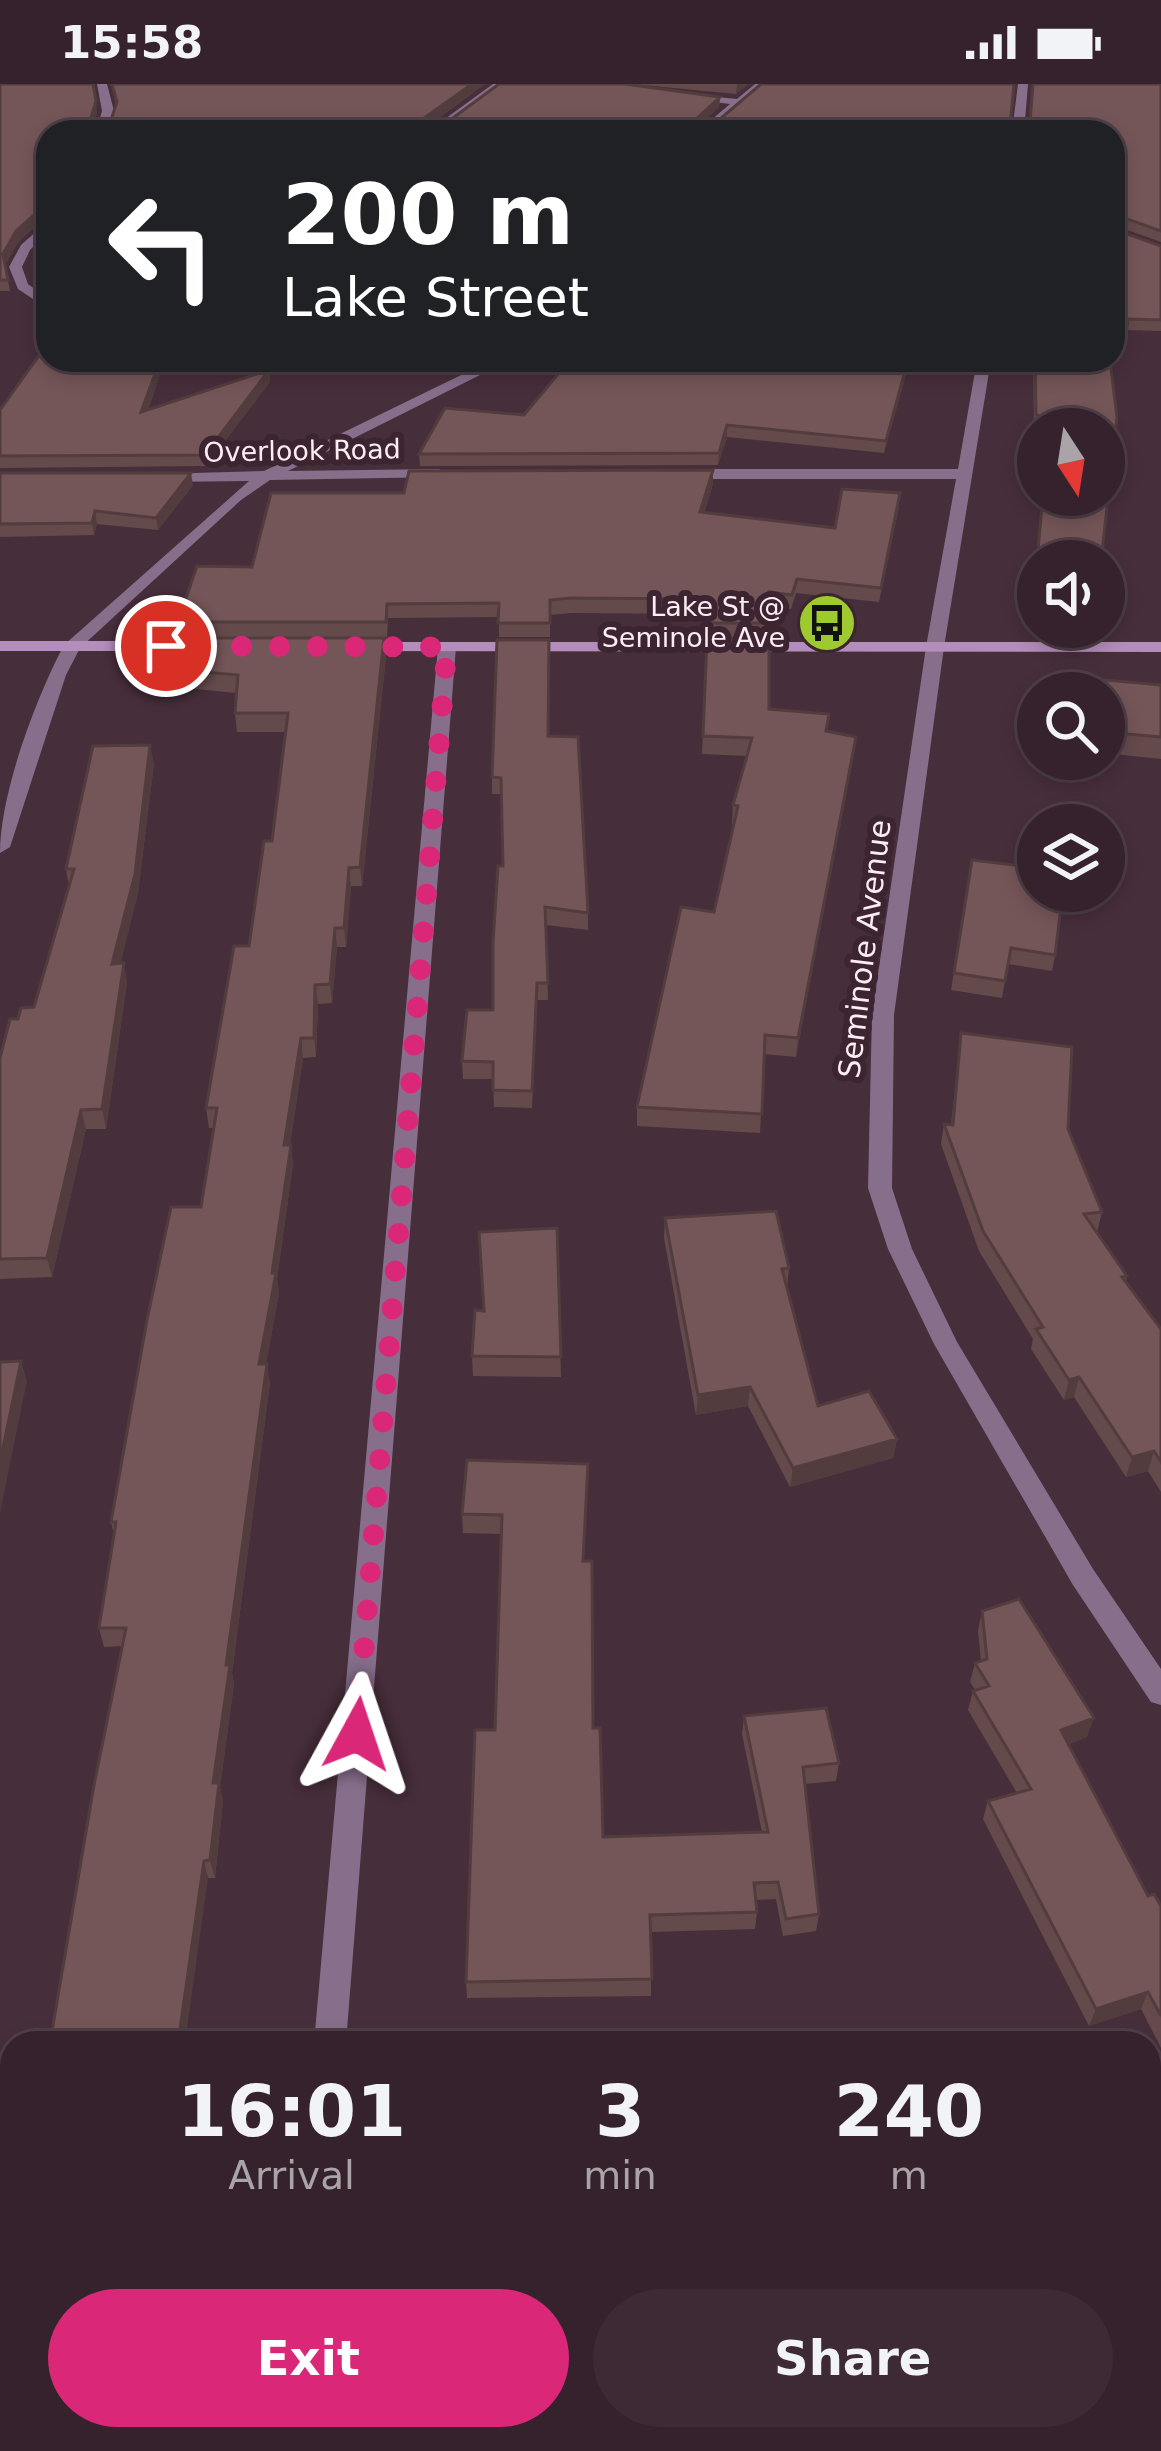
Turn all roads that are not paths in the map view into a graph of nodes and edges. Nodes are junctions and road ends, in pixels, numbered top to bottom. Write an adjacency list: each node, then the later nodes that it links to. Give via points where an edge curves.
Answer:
1 (102, 84): 7 (street)
2 (500, 84): 8 (street)
3 (762, 84): 6 (street)
4 (1023, 84): 10 (street)
5 (676, 94): 6 (street)
6 (740, 102): 9 (street)
7 (106, 120)
8 (450, 120)
9 (718, 120)
10 (1019, 120)
11 (36, 233): 12 (street, via 2,263 3,277)
12 (36, 300)
13 (478, 372): 18 (street)
14 (982, 372): 17 (street, Seminole Avenue)
15 (449, 473): 18 (street, Overlook Road)
16 (659, 474): 17 (street)
17 (964, 474): 25 (street, Seminole Avenue)
18 (266, 476): 19 (street, Overlook Road); 21 (street)
19 (136, 477)
20 (0, 646): 21 (street)
21 (73, 646): 22 (street); 27 (street)
22 (213, 646)
23 (330, 646): 24 (street)
24 (447, 647): 25 (street); 29 (street)
25 (935, 647): 26 (street); 28 (street, Seminole Avenue, via 883,1015 880,1188 946,1344)
26 (1161, 647)
27 (0, 847)
28 (1161, 1693)
29 (331, 2031)

